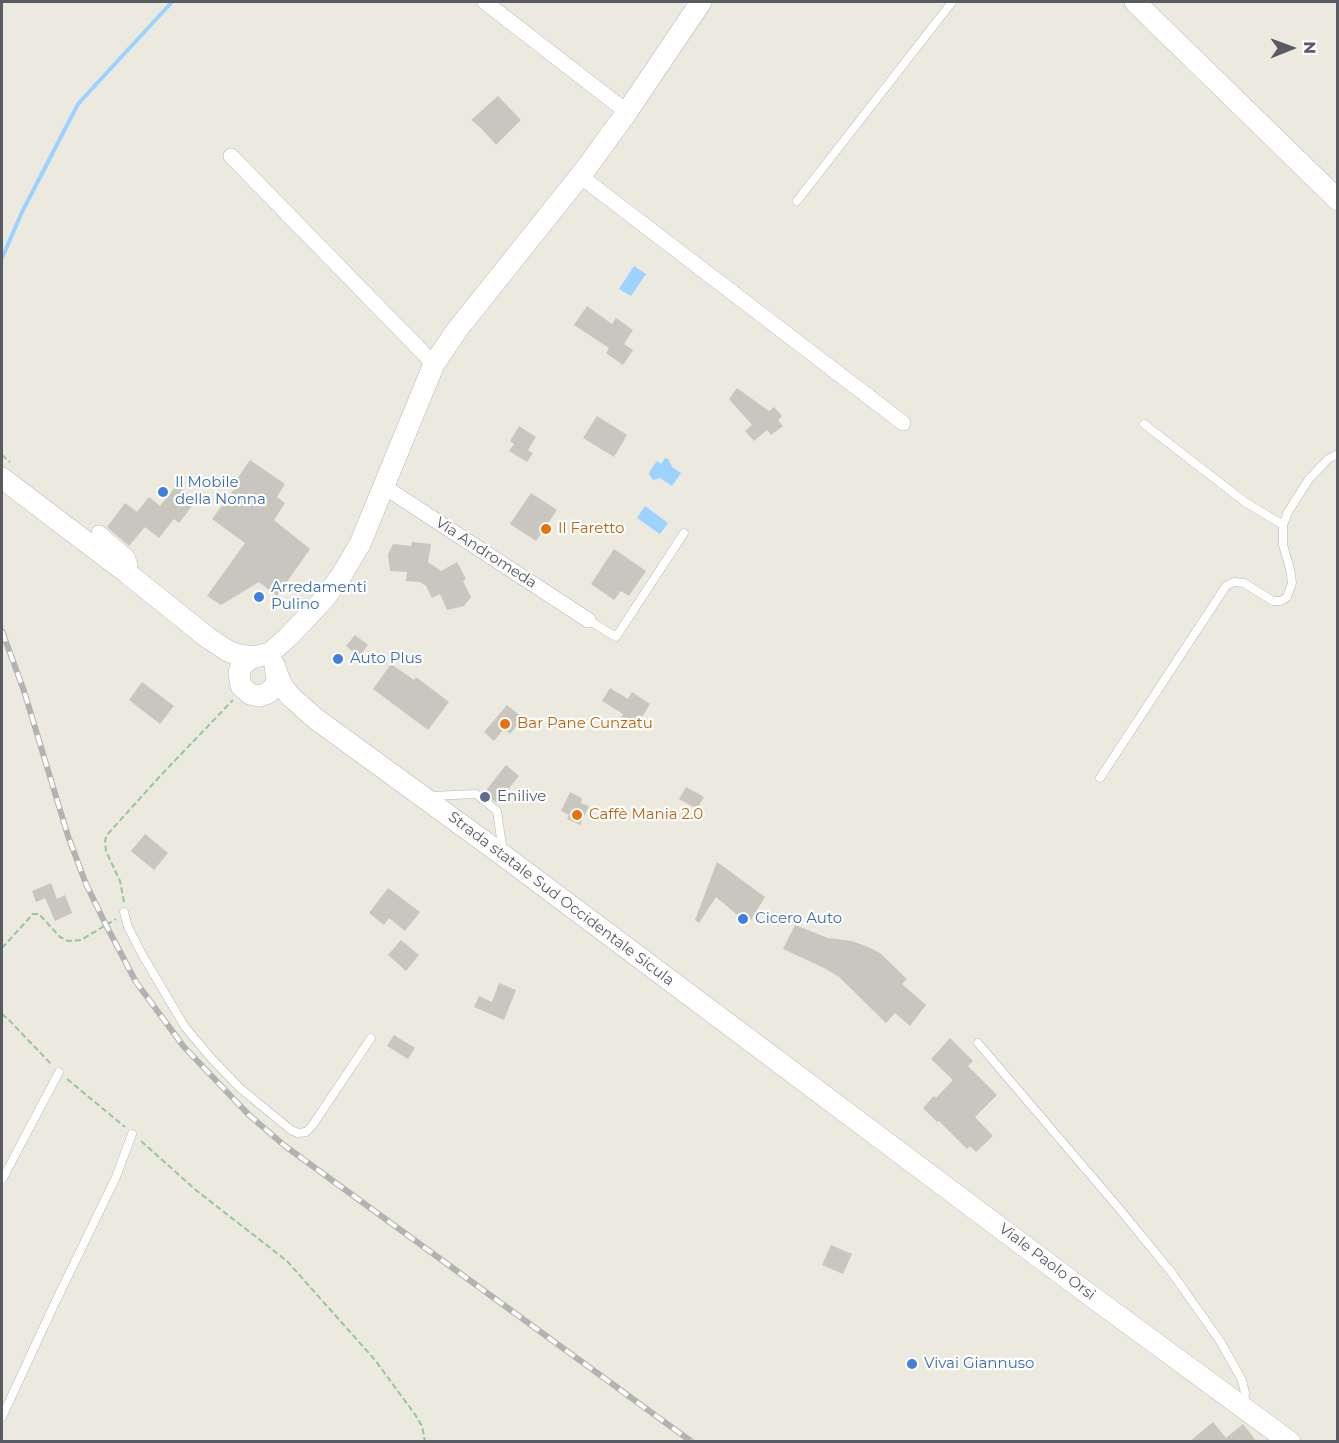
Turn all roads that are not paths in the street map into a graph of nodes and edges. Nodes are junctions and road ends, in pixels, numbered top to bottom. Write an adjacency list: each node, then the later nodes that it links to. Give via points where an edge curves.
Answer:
1 (485, 2): 5 (street)
2 (702, 2): 5 (main road)
3 (952, 2): 9 (lane)
4 (1135, 2): 8 (main road)
5 (627, 112): 7 (main road)
6 (231, 156): 10 (street)
7 (580, 176): 10 (main road); 11 (street)
8 (1338, 200)
9 (797, 201)
10 (434, 364): 15 (main road)
11 (903, 423)
12 (1144, 424): 16 (lane, via 1245,502)
13 (1338, 454): 16 (lane, via 1309,478)
14 (2, 478): 19 (main road)
15 (383, 486): 20 (street, Via Andromeda); 21 (main road, via 360,544 341,576)
16 (1283, 525): 27 (lane, via 1283,545 1292,583 1287,597 1273,601 1244,584 1234,582 1226,586)
17 (99, 533): 19 (street, via 127,557)
18 (684, 533): 20 (lane, via 616,637)
19 (127, 573): 22 (main road)
20 (588, 620)
21 (288, 637): 23 (main road, via 270,653); 24 (main road)
22 (208, 638): 23 (main road, via 238,655); 25 (main road)
23 (257, 657): 24 (main road, via 272,662); 25 (main road, via 243,664 239,673)
24 (277, 672): 25 (main road, via 272,690); 26 (main road, via 290,696)
25 (247, 688): 26 (main road)
26 (316, 719): 28 (main road, Strada statale Sud Occidentale Sicula)
27 (1100, 778)
28 (423, 797): 29 (main road, Strada statale Sud Occidentale Sicula); 29 (lane, via 476,794 497,811)
29 (504, 856): 34 (main road, Strada statale Sud Occidentale Sicula)
30 (124, 912): 31 (lane, via 128,927 185,1027 240,1089 291,1130 306,1132 312,1126)
31 (371, 1038)
32 (978, 1043): 37 (lane, via 1172,1273 1242,1380)
33 (59, 1072): 36 (lane)
34 (805, 1081): 37 (main road, Viale Paolo Orsi)
35 (132, 1134): 38 (lane, via 116,1177)
36 (2, 1180)
37 (1244, 1408): 39 (main road, Viale Paolo Orsi)
38 (2, 1417)
39 (1290, 1442)

